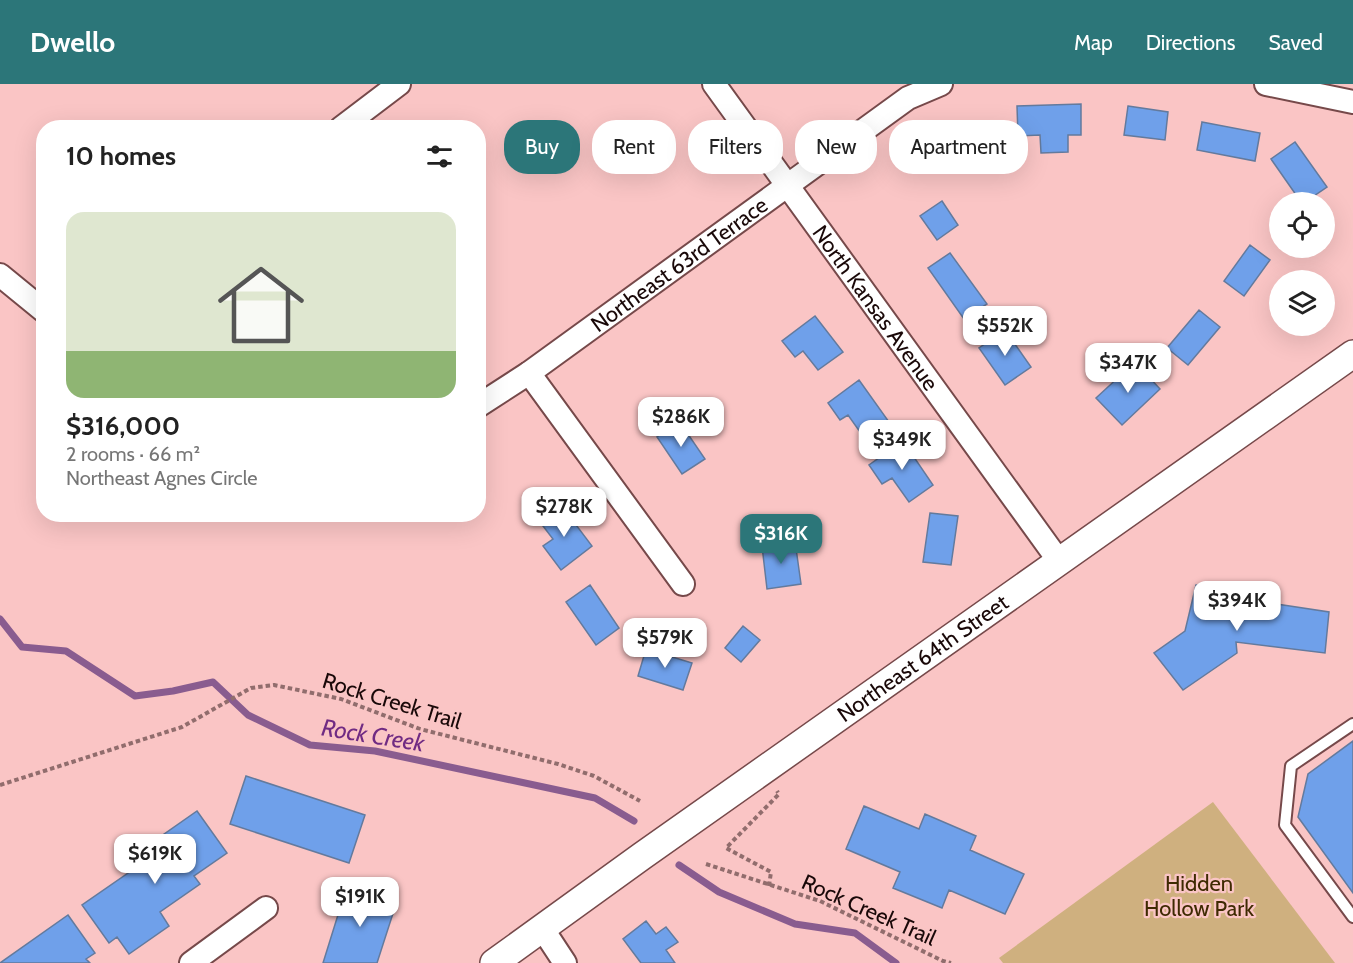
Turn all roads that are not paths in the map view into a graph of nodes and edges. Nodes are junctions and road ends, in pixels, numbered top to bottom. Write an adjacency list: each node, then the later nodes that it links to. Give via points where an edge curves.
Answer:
1 (399, 84): 6 (street)
2 (714, 84): 7 (street, North Kansas Avenue)
3 (941, 84): 7 (street, Northeast 63rd Terrace, via 908,98)
4 (1266, 84): 5 (street)
5 (1353, 102)
6 (352, 120)
7 (787, 184): 11 (street, Northeast 63rd Terrace); 13 (street, North Kansas Avenue)
8 (0, 275): 9 (street)
9 (36, 304)
10 (1353, 354): 13 (street, Northeast 64th Street)
11 (529, 373): 12 (street, Northeast 63rd Terrace); 14 (street)
12 (486, 401)
13 (1059, 561): 18 (street, Northeast 64th Street)
14 (683, 584)
15 (1353, 724): 17 (lane, via 1291,766 1285,825)
16 (266, 908): 19 (street)
17 (1353, 917)
18 (542, 928): 20 (street, Northeast 64th Street); 21 (street)
19 (191, 963)
20 (494, 963)
21 (565, 963)

